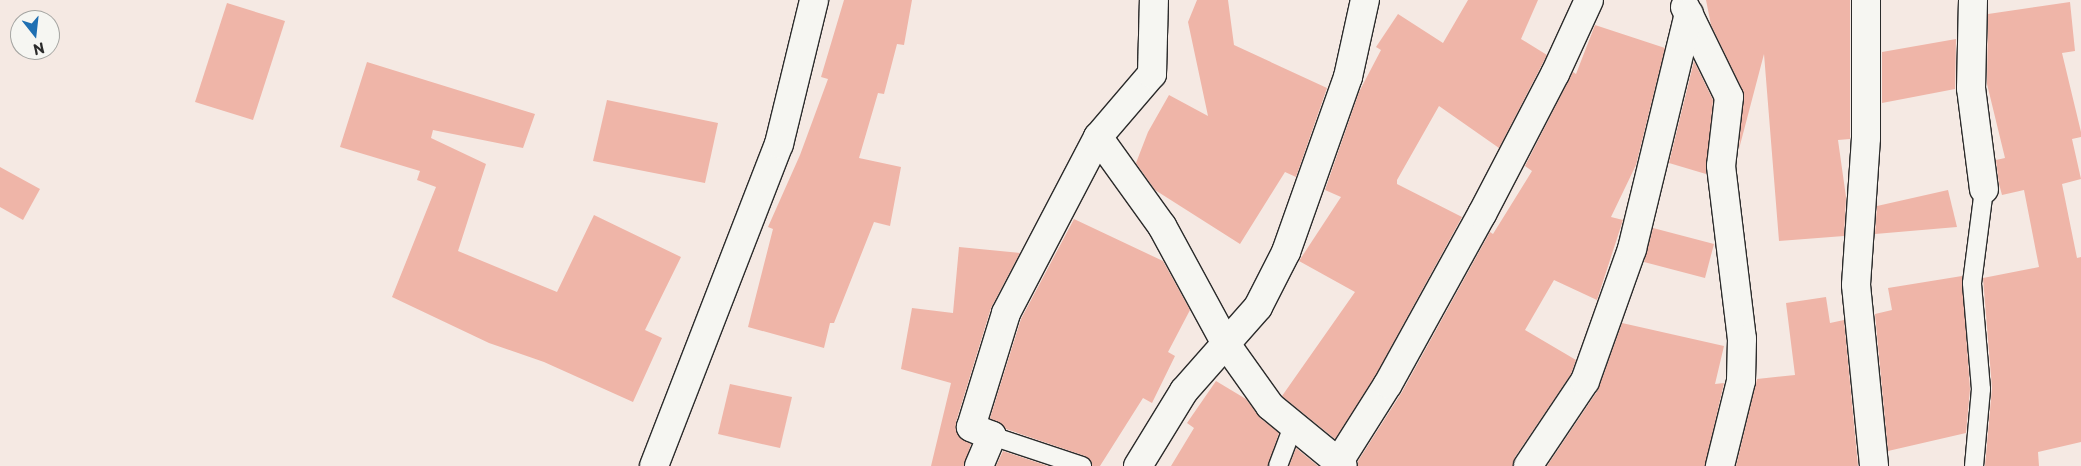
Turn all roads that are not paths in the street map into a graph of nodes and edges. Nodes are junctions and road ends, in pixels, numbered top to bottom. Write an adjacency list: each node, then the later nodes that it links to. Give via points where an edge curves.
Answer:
1 (814, 0): 14 (street, via 779,144)
2 (1154, 0): 8 (street, via 1152,74)
3 (1365, 0): 10 (street, via 1348,77 1286,252 1258,307)
4 (1589, 0): 13 (street, via 1555,74 1482,214)
5 (1866, 0): 21 (street, via 1866,138 1856,284)
6 (1973, 0): 9 (street, via 1971,88)
7 (1685, 7): 19 (street, via 1629,258 1585,382); 20 (street, via 1729,97 1721,166 1742,339 1741,381)
8 (1098, 137): 10 (street, via 1162,226); 12 (street, via 1006,312 971,427)
9 (1984, 189): 22 (lane, via 1972,283 1981,389)
10 (1226, 344): 11 (street, via 1270,406); 17 (street, via 1184,391)
11 (1293, 426): 13 (street); 18 (lane)
12 (992, 436): 15 (street); 16 (lane)
13 (1341, 464)
14 (654, 466)
15 (979, 466)
16 (1082, 466)
17 (1138, 466)
18 (1278, 466)
19 (1528, 466)
20 (1720, 466)
21 (1874, 466)
22 (1974, 466)

